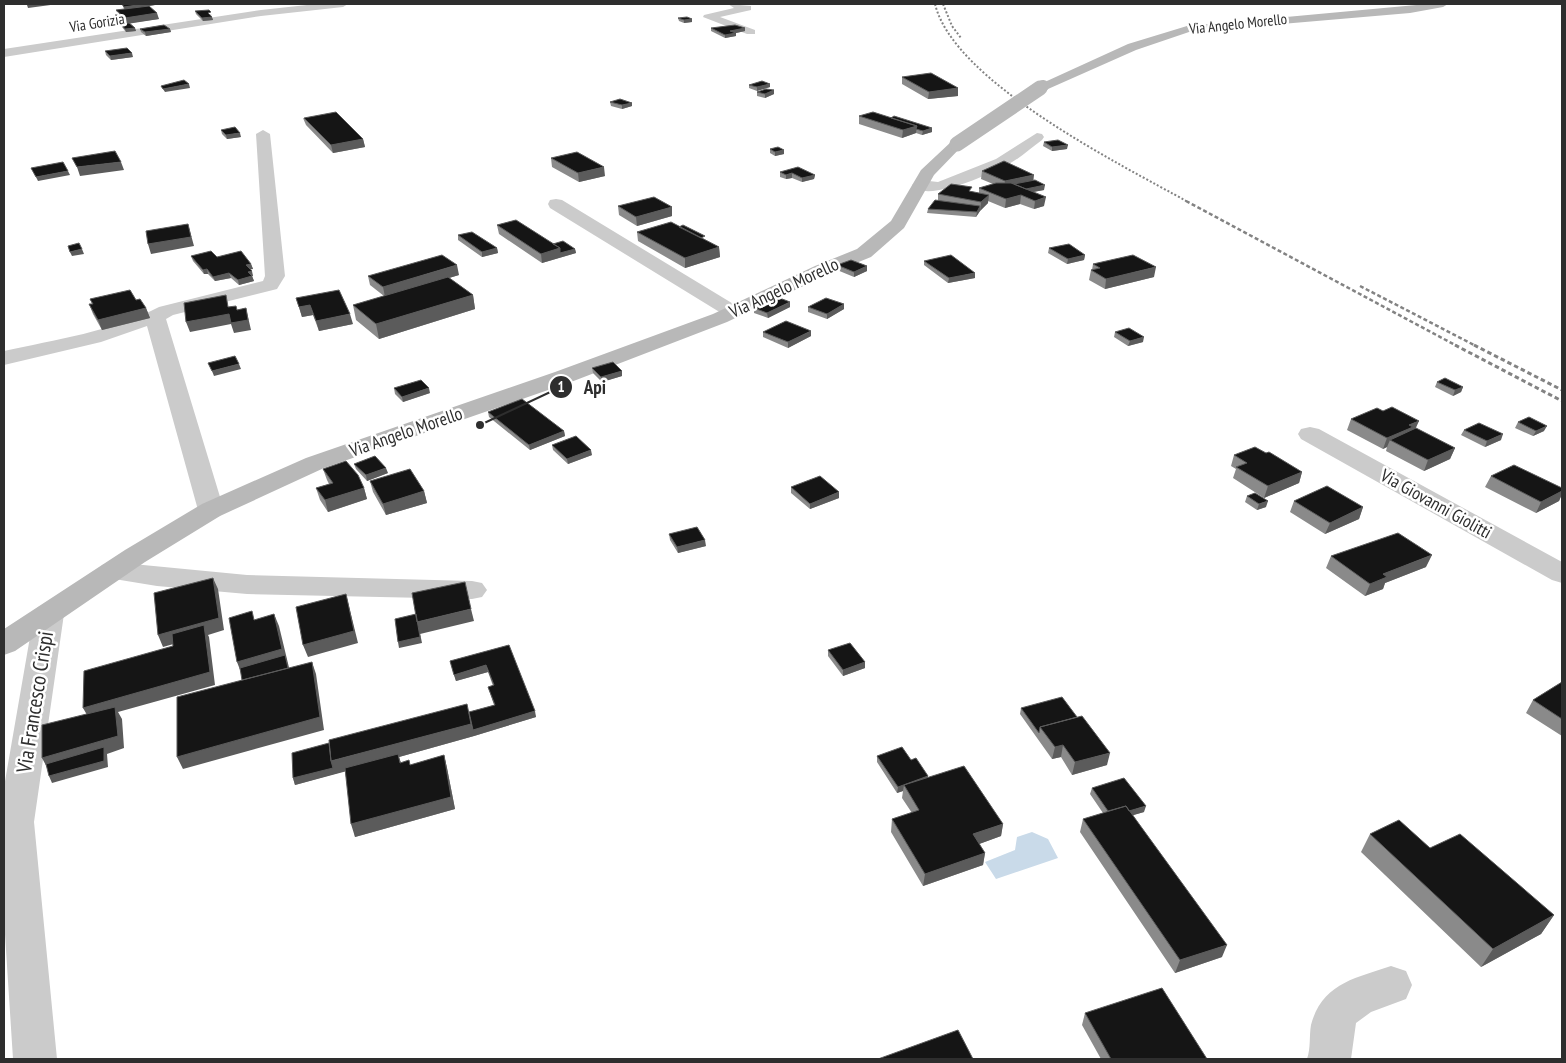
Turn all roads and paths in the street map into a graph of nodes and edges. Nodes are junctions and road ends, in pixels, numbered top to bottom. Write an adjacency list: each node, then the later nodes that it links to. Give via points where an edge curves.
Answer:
1 (343, 4): 7 (street, Via Gorizia)
2 (734, 4): 5 (street)
3 (761, 4): 5 (street)
4 (1443, 4): 10 (street, Via Angelo Morello, bridge, via 1410,10 1187,29 1132,46 1043,86 957,144)
5 (747, 8): 6 (street, via 708,17)
6 (751, 32)
7 (4, 52)
8 (264, 134): 13 (street, via 275,276 270,284 166,311)
9 (1037, 137): 10 (street, via 1002,162 940,188)
10 (920, 185): 12 (street, Via Angelo Morello, via 898,224 864,253)
11 (556, 204): 12 (street)
12 (733, 312): 16 (street, Via Angelo Morello, via 563,377 315,463)
13 (155, 317): 14 (street, via 93,337); 16 (street)
14 (4, 358)
15 (1310, 434): 18 (street, Via Giovanni Giolitti)
16 (211, 510): 17 (street, Via Angelo Morello)
17 (112, 571): 19 (street, via 160,579 244,585); 20 (street, Via Angelo Morello)
18 (1562, 574)
19 (472, 590)
20 (49, 614): 21 (street, Via Angelo Morello); 23 (street, Via Francesco Crispi, via 16,822)
21 (4, 644)
22 (1392, 985): 24 (street, via 1347,1002 1333,1022)
23 (35, 1059)
24 (1329, 1059)

